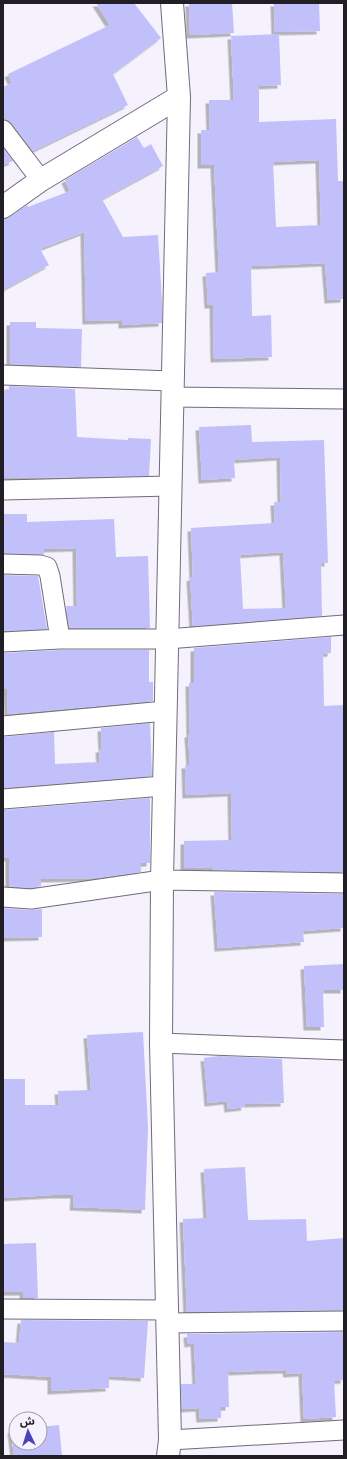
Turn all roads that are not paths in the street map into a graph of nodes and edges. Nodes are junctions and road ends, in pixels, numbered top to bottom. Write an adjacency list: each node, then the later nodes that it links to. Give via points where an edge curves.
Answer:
1 (172, 3): 2 (street)
2 (179, 97): 4 (street); 7 (street)
3 (3, 130): 4 (street)
4 (42, 180): 5 (street)
5 (3, 207)
6 (3, 375): 7 (street)
7 (172, 389): 8 (street); 9 (street)
8 (344, 399)
9 (170, 486): 10 (street); 14 (street)
10 (3, 490)
11 (3, 564): 13 (street, via 47,567)
12 (344, 625): 14 (street)
13 (60, 639): 14 (street); 15 (street)
14 (167, 639): 16 (street)
15 (3, 642)
16 (165, 711): 17 (street); 18 (street)
17 (3, 726)
18 (164, 786): 19 (street); 20 (street)
19 (3, 799)
20 (162, 880): 21 (street); 22 (street, via 31,900); 23 (street)
21 (344, 883)
22 (3, 897)
23 (161, 1043): 24 (street); 26 (street)
24 (344, 1050)
25 (3, 1309): 26 (street)
26 (168, 1317): 27 (street); 29 (street)
27 (344, 1321)
28 (344, 1430): 29 (street)
29 (169, 1448)

